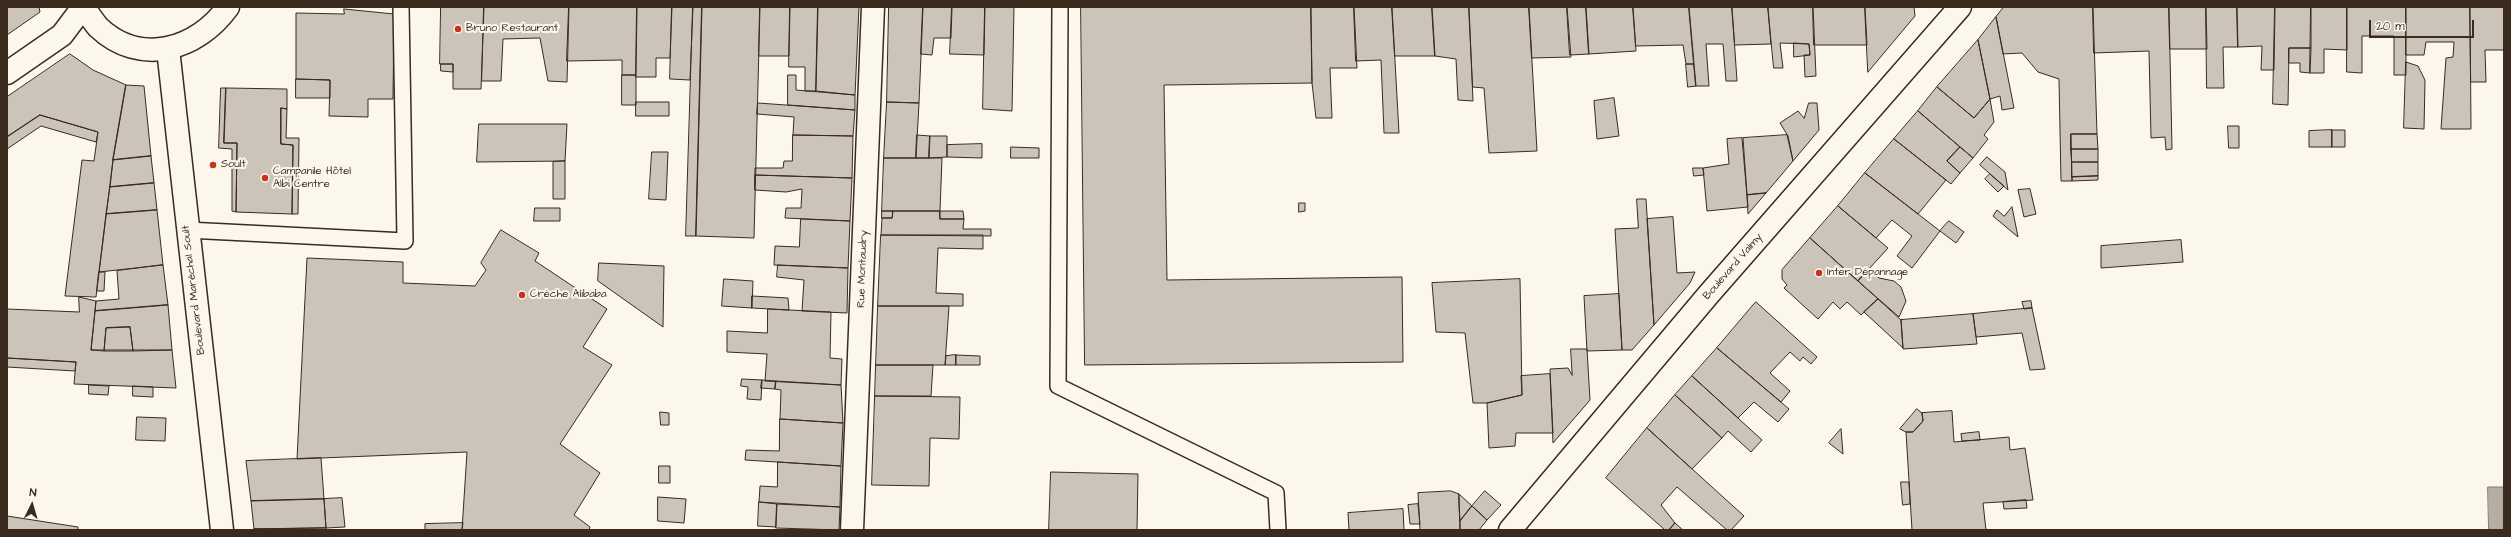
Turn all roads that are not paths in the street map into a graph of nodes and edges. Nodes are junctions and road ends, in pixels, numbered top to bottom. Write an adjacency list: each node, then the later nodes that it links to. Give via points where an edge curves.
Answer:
1 (83, 7): 7 (street, via 98,26 119,41 143,48); 8 (street, via 62,35)
2 (228, 7): 7 (street, via 212,27 192,41)
3 (401, 7): 9 (lane, via 406,241)
4 (873, 7): 11 (street, Rue Montaudry)
5 (1060, 7): 12 (lane, via 1058,386 1276,492)
6 (1960, 7): 13 (street, Boulevard Valmy, via 1709,294)
7 (168, 49): 9 (street, Boulevard Maréchal Soult)
8 (7, 73)
9 (187, 230): 10 (street, Boulevard Maréchal Soult)
10 (222, 530)
11 (852, 530)
12 (1278, 530)
13 (1510, 530)

